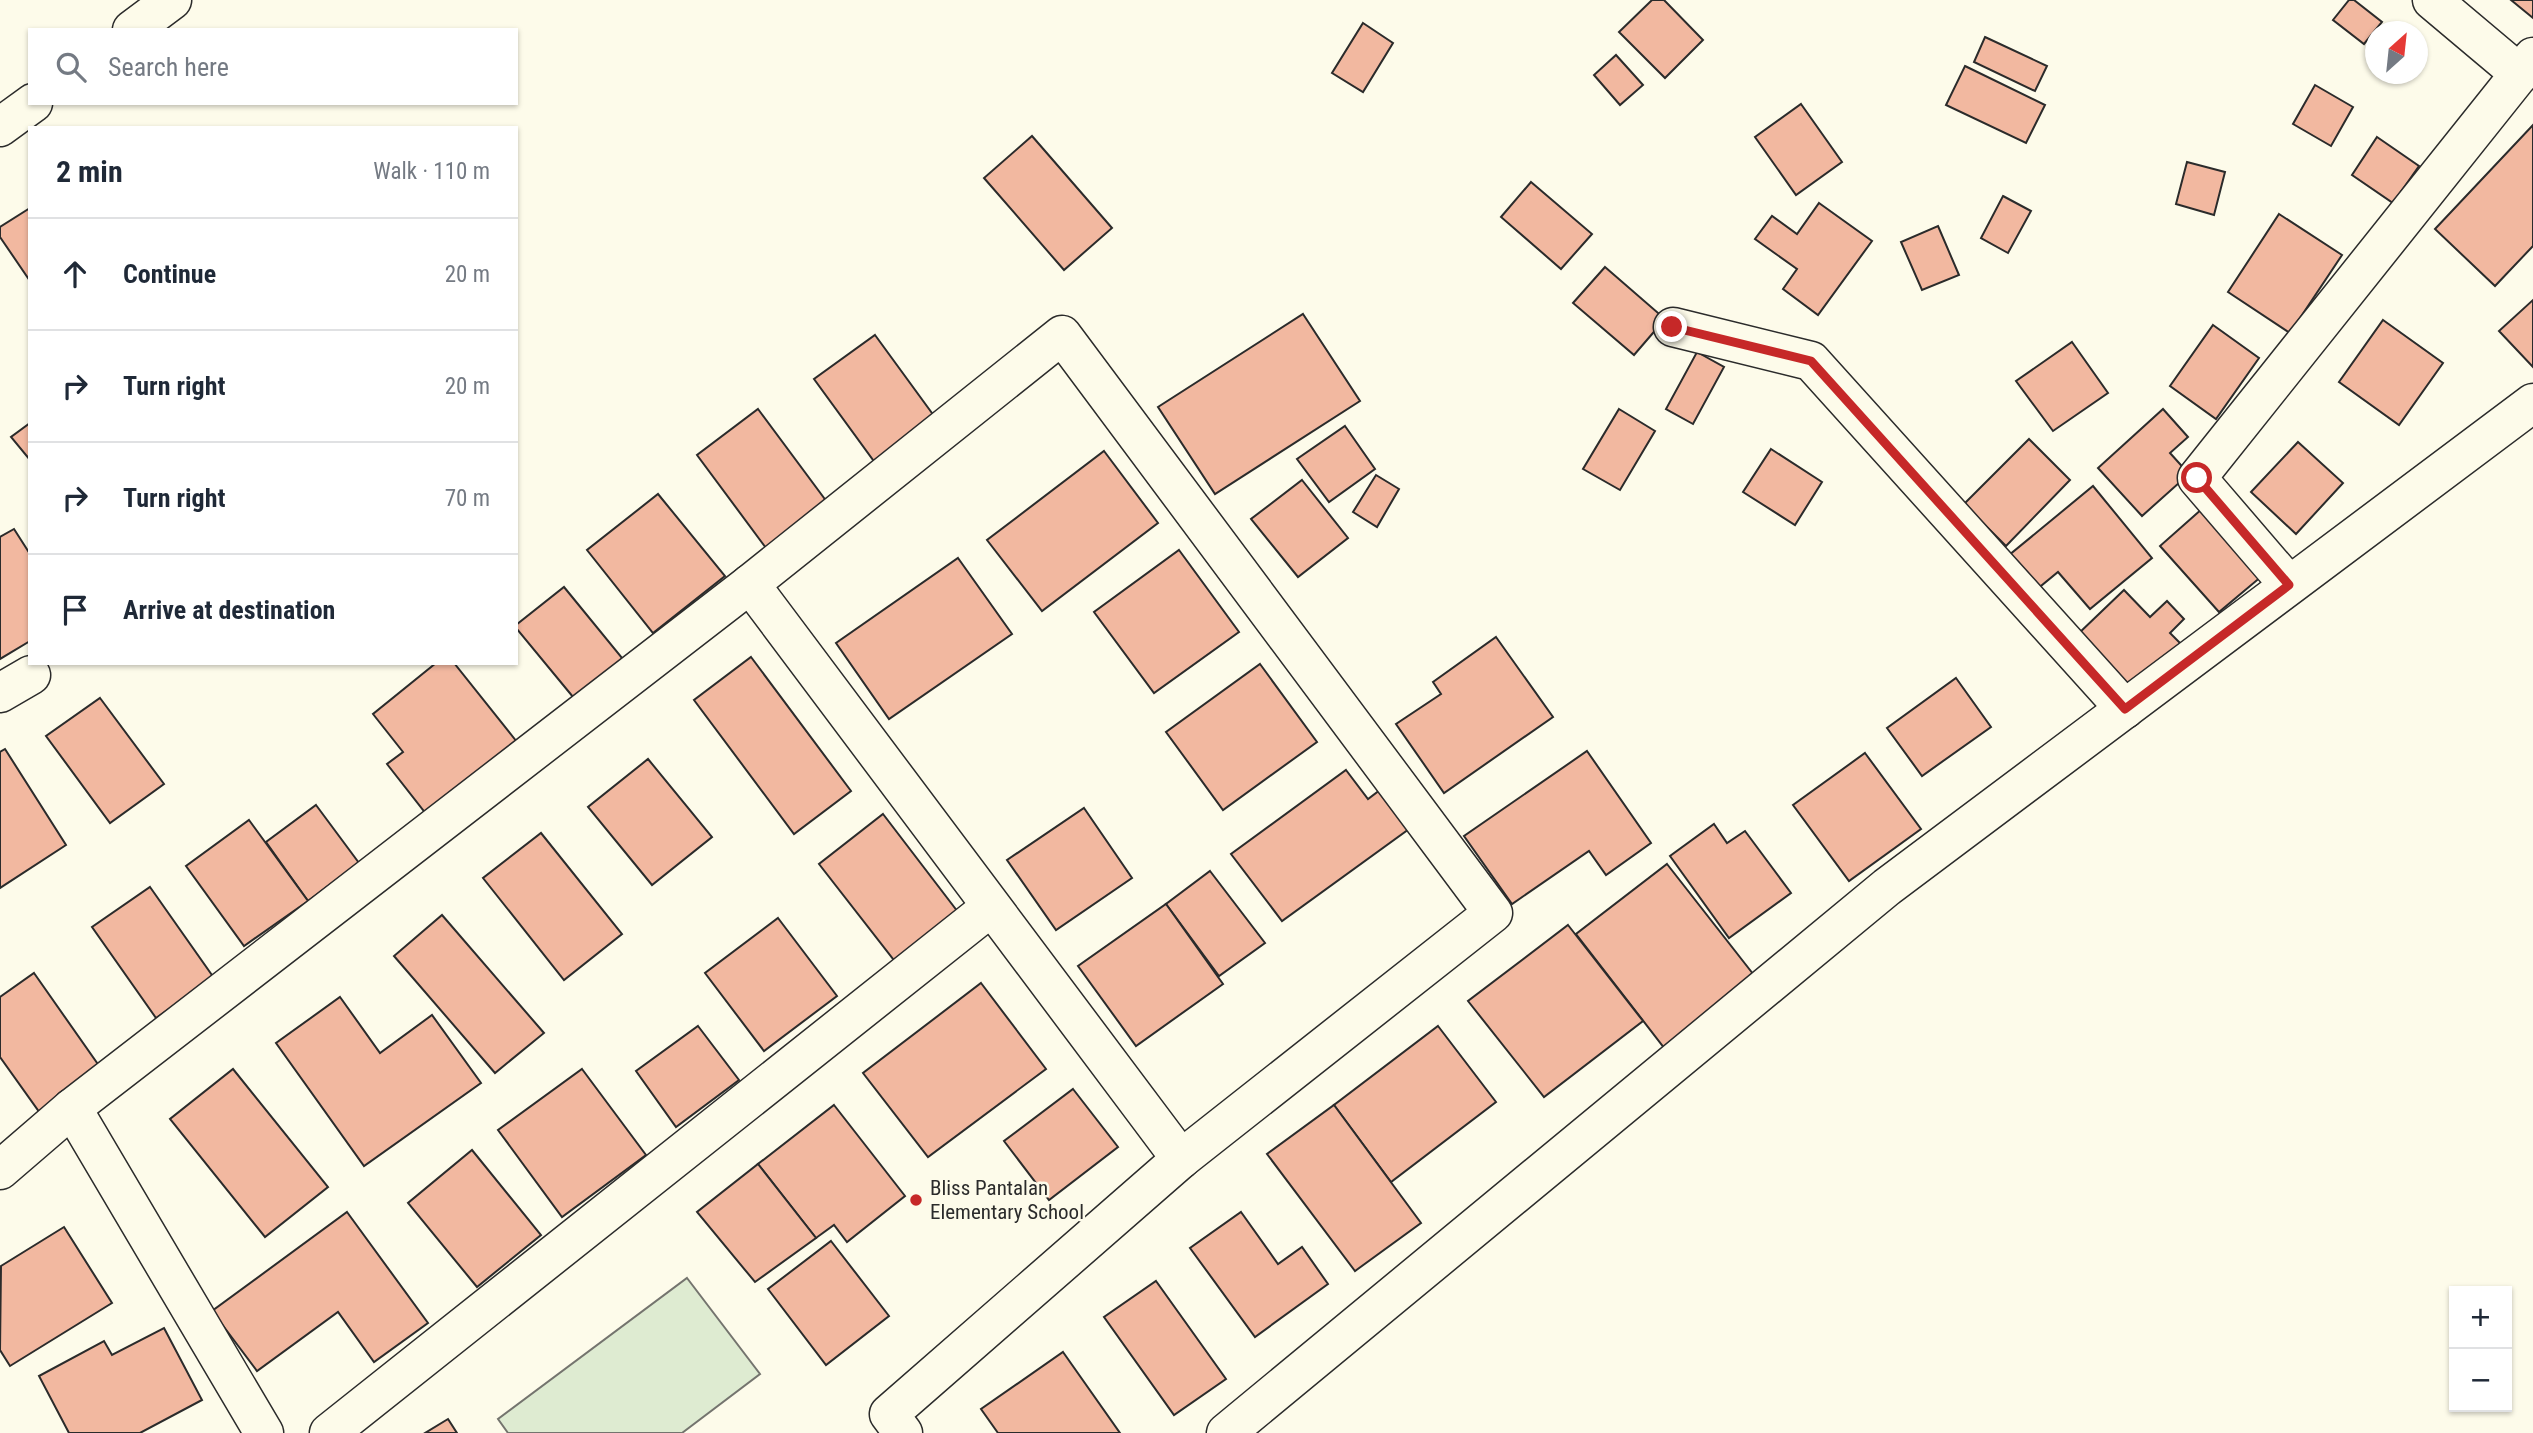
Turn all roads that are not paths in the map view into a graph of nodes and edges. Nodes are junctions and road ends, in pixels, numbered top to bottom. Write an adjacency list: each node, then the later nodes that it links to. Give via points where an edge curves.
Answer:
1 (172, 0): 3 (street)
2 (2432, 0): 4 (street)
3 (135, 28)
4 (2526, 65): 10 (street, via 2197,478)
5 (30, 105): 6 (street)
6 (0, 127)
7 (1672, 327): 11 (street, via 1811,361)
8 (2533, 403): 10 (street)
9 (750, 584): 12 (street); 13 (street); 14 (street, via 1062,335 1493,913)
10 (2289, 585): 11 (street)
11 (2125, 709): 19 (street, via 1887,887)
12 (991, 907): 14 (street); 17 (street)
13 (72, 1108): 15 (street); 16 (street)
14 (1181, 1159): 18 (street, via 889,1415)
15 (0, 1170)
16 (264, 1433)
17 (328, 1433)
18 (903, 1433)
19 (1226, 1433)

